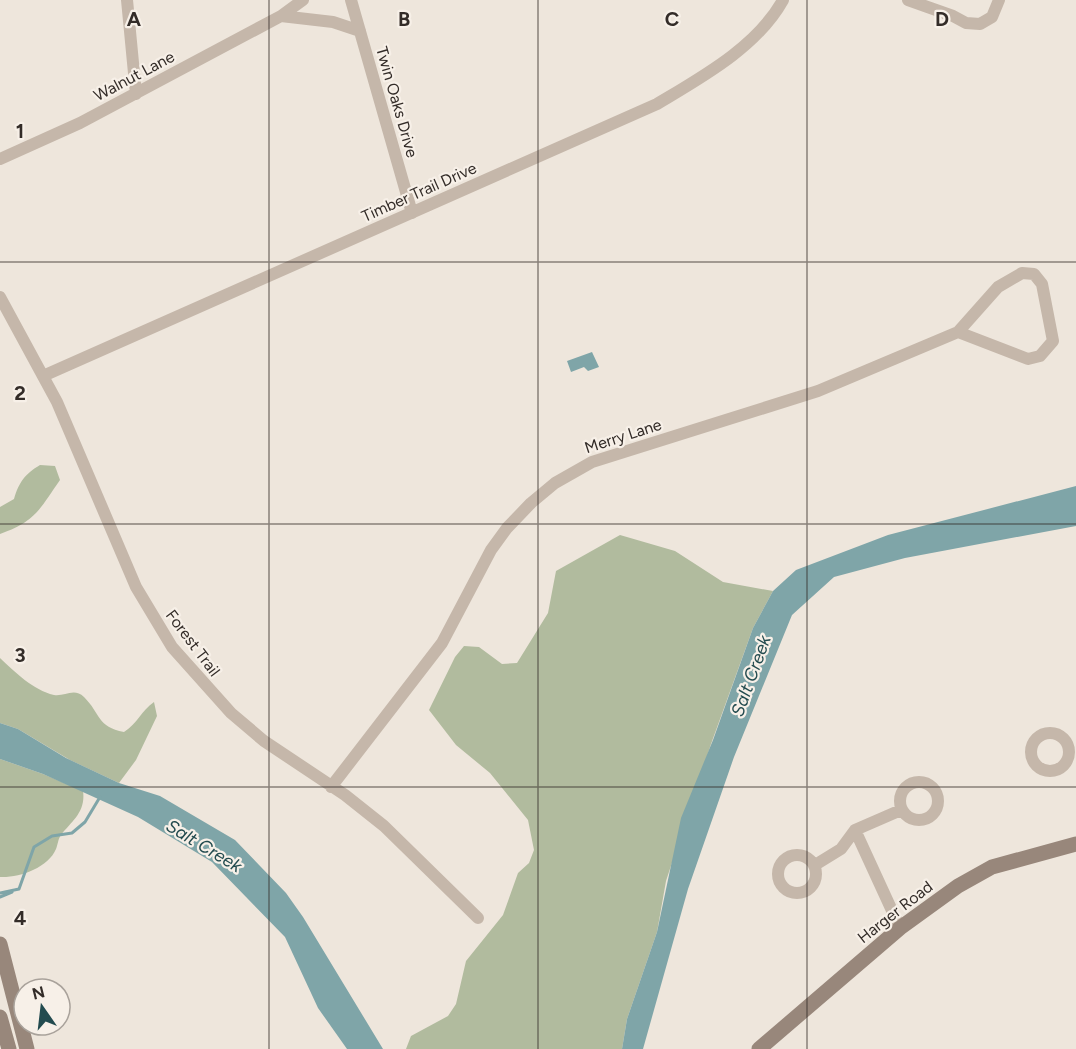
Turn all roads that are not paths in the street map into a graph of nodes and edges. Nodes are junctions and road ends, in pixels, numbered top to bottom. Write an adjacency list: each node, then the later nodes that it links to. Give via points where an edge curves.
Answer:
1 (127, 0): 11 (street)
2 (303, 0): 8 (street, Walnut Lane)
3 (351, 0): 10 (street, Twin Oaks Drive)
4 (783, 0): 13 (street, Timber Trail Drive, via 777,11 733,54 657,104)
5 (908, 0): 9 (street)
6 (947, 0): 9 (street)
7 (999, 0): 9 (street, via 992,17 980,24 966,23)
8 (281, 16): 10 (street, via 333,22); 11 (street, Walnut Lane)
9 (953, 16)
10 (360, 31): 13 (street, Twin Oaks Drive)
11 (136, 94): 12 (street, Walnut Lane)
12 (0, 159)
13 (412, 213): 16 (street, Timber Trail Drive)
14 (0, 297): 16 (street, Forest Trail)
15 (958, 332): 15 (street, Merry Lane, via 1028,359 1040,356 1053,341 1042,284 1034,274 1010,278); 17 (street, Merry Lane, via 818,391 592,462 550,487 501,536 442,643)
16 (43, 376): 17 (street, Forest Trail, via 125,565 172,647 231,713)
17 (331, 787): 22 (street, Forest Trail, via 384,826)
18 (901, 810): 19 (street)
19 (855, 830): 21 (street, via 841,849); 23 (street)
20 (1076, 844): 23 (street, Harger Road, via 992,867 958,885)
21 (815, 865)
22 (478, 918)
23 (900, 928): 28 (street, Harger Road)
24 (0, 944): 27 (street)
25 (0, 1017): 26 (street)
26 (9, 1049)
27 (27, 1049)
28 (759, 1049)

